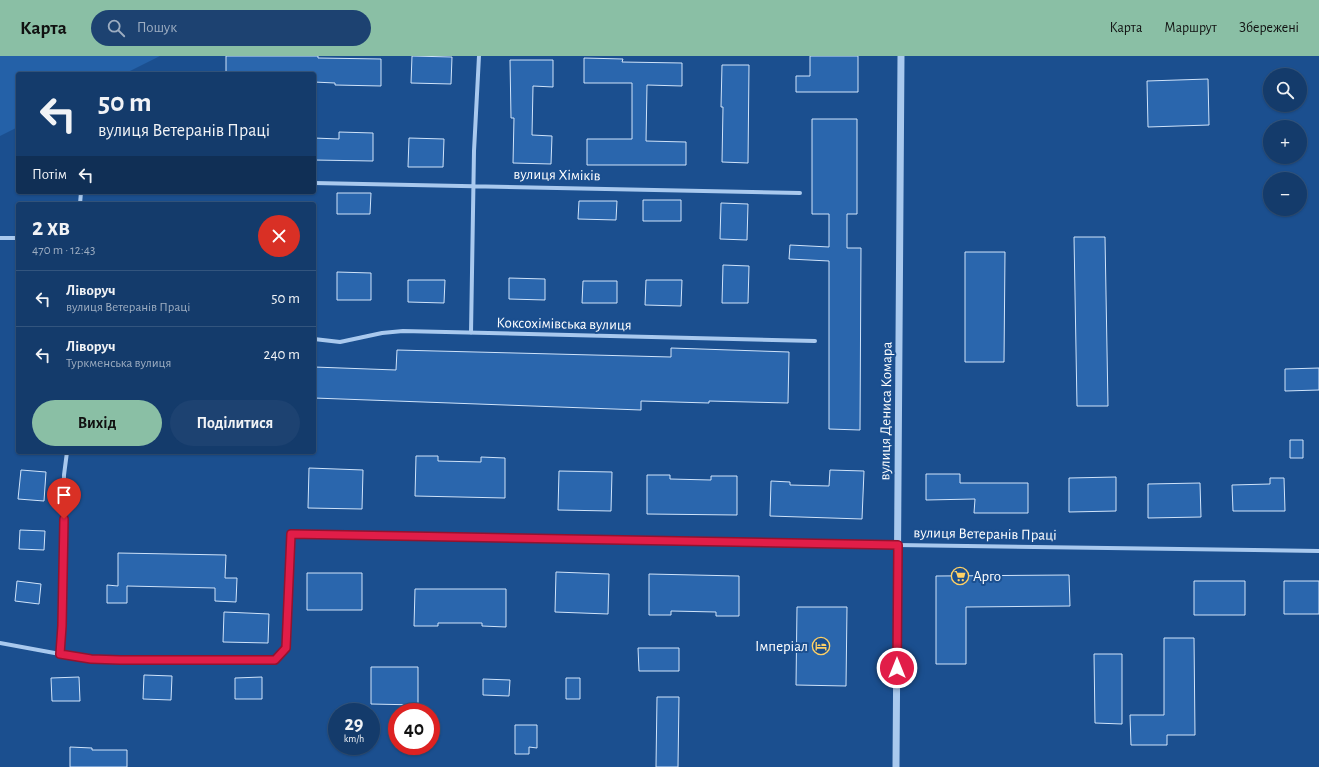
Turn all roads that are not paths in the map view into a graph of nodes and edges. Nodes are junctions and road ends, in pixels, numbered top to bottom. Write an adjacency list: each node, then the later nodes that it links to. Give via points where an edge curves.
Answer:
1 (479, 56): 4 (street)
2 (901, 56): 12 (street, вулиця Дениса Комара)
3 (316, 183): 4 (street, вулиця Хіміків)
4 (474, 185): 5 (street, вулиця Хіміків); 8 (street)
5 (800, 193)
6 (0, 238): 7 (street)
7 (16, 238)
8 (472, 333): 9 (street, Коксохімівська вулиця, via 403,331 382,332 340,342); 10 (street, Коксохімівська вулиця)
9 (316, 339)
10 (815, 341)
11 (67, 454): 15 (street, via 64,475)
12 (898, 545): 13 (street, вулиця Ветеранів Праці); 15 (street, вулиця Ветеранів Праці, via 291,534 286,648 275,660 113,660); 16 (street, вулиця Дениса Комара)
13 (1319, 551)
14 (0, 643): 15 (street)
15 (60, 654)
16 (896, 767)

